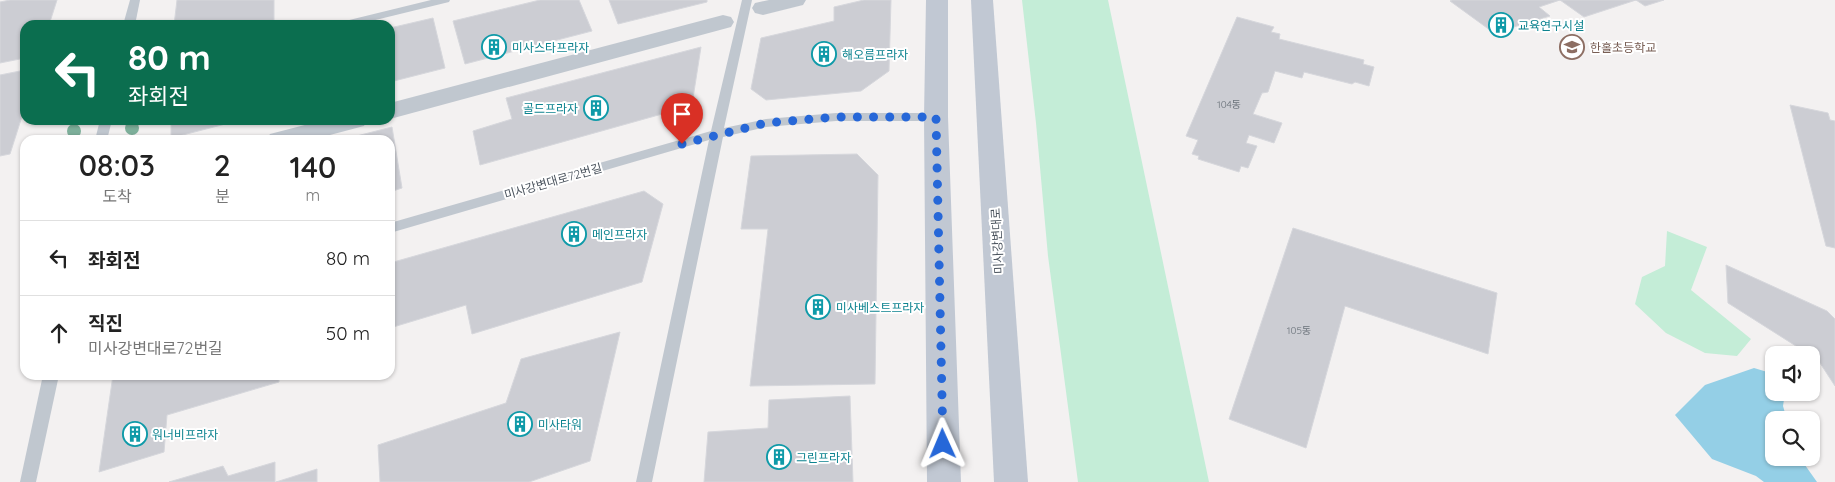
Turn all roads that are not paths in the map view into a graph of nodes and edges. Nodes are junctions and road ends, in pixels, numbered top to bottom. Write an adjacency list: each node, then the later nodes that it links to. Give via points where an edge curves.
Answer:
1 (135, 0): 7 (lane)
2 (445, 0): 8 (lane)
3 (795, 0): 6 (street)
4 (936, 0): 11 (main road)
5 (982, 0): 20 (main road, 미사강변대로)
6 (755, 4): 13 (lane)
7 (130, 20)
8 (362, 20)
9 (723, 22): 10 (street)
10 (395, 110)
11 (936, 117): 13 (lane, 미사강변대로72번길, via 836,117 766,123); 19 (main road)
12 (335, 125): 14 (street)
13 (717, 134): 15 (lane, 미사강변대로72번길); 18 (lane)
14 (298, 135)
15 (395, 227)
16 (50, 380): 17 (lane)
17 (28, 482)
18 (644, 482)
19 (944, 482)
20 (1011, 482)

